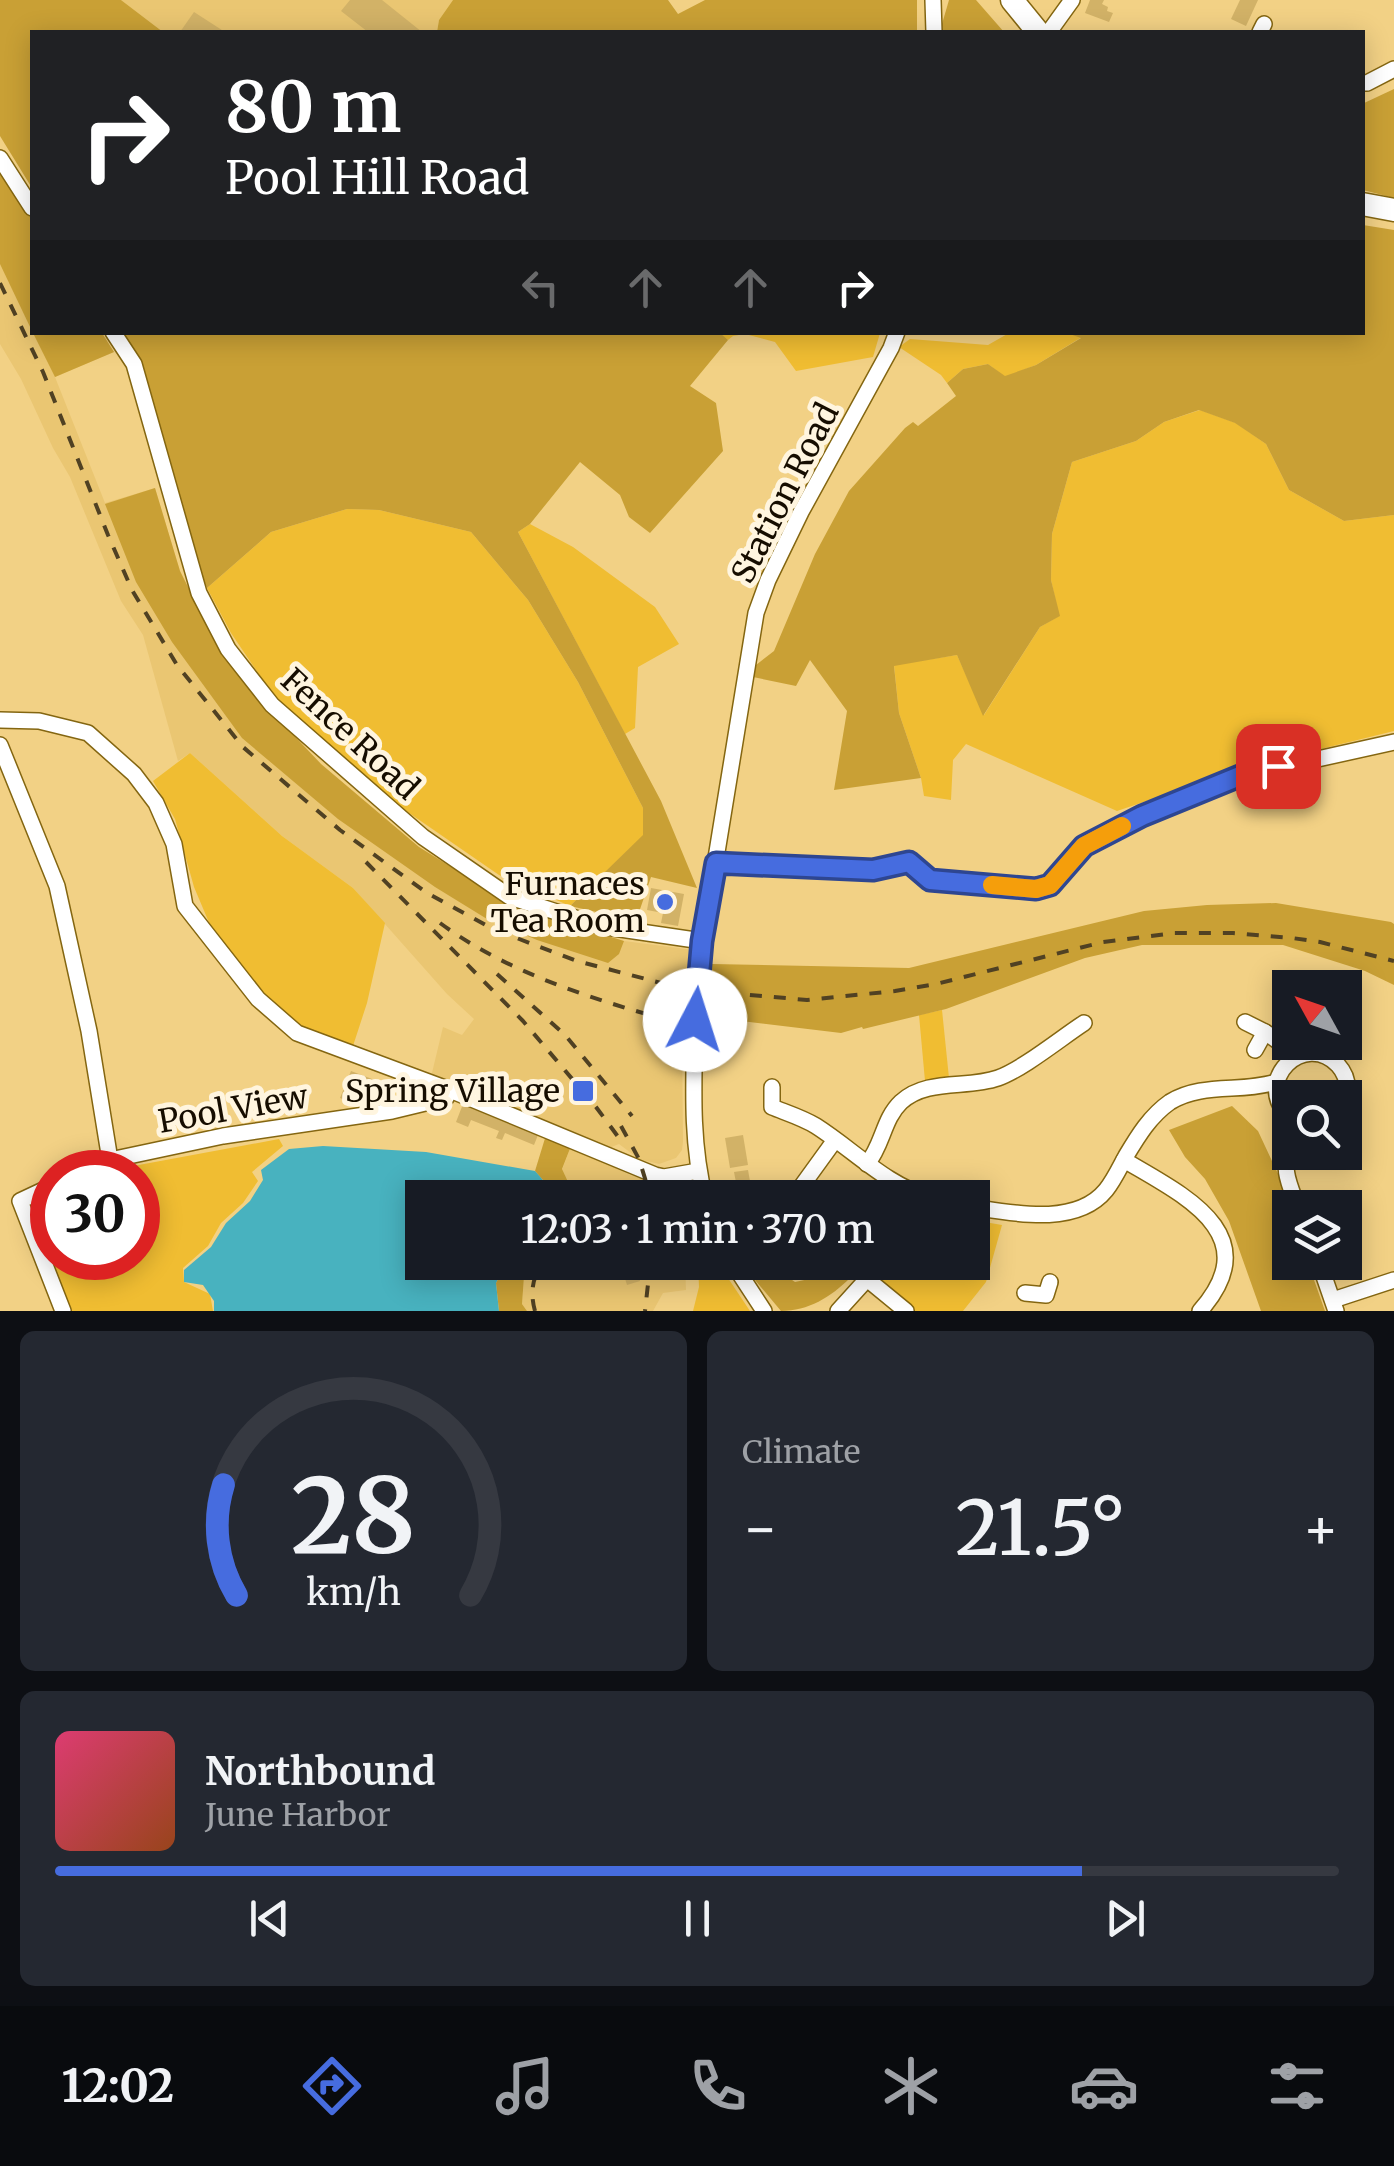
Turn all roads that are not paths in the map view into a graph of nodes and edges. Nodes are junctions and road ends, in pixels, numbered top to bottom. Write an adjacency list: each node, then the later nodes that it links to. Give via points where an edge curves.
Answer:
1 (933, 0): 4 (street)
2 (1012, 0): 5 (main road)
3 (1072, 0): 6 (street)
4 (934, 30)
5 (1036, 30)
6 (1051, 30)
7 (1394, 70): 8 (street)
8 (1365, 82)
9 (0, 158): 10 (street)
10 (30, 205)
11 (1365, 205): 12 (main road)
12 (1394, 210)
13 (115, 335): 19 (street, Fence Road, via 134,364 199,593 228,649 272,705 424,837 510,896)
14 (896, 335): 18 (street, Station Road, via 759,606)
15 (0, 720): 31 (street, via 88,733 134,774 174,844 184,906 275,1016 298,1033)
16 (1394, 742): 18 (street, via 1252,771 1204,789 1084,846 1050,885 1036,889 930,880 909,862 873,870)
17 (0, 745): 35 (street, via 57,886)
18 (716, 863): 19 (street, Station Road)
19 (702, 949): 39 (street, Station Road, bridge, via 695,1020)
20 (1244, 1022): 22 (street)
21 (1084, 1023): 38 (street, via 1073,1041 998,1078 931,1087 908,1097 891,1114)
22 (1265, 1032): 23 (street); 24 (street)
23 (1272, 1037)
24 (1255, 1050)
25 (1292, 1060): 27 (street)
26 (1329, 1060): 28 (street)
27 (1277, 1080)
28 (1346, 1080)
29 (1272, 1083): 37 (street, via 1203,1090 1174,1100 1148,1122)
30 (772, 1087): 32 (street)
31 (450, 1090): 36 (street, Pool View, via 446,1098 392,1111); 39 (street, via 655,1175)
32 (772, 1107): 33 (street); 34 (street)
33 (771, 1126)
34 (835, 1140): 38 (street); 41 (street)
35 (108, 1150)
36 (158, 1150)
37 (1124, 1160): 44 (street, via 1106,1190 1071,1211); 59 (street, via 1198,1206 1218,1228 1224,1268)
38 (867, 1164): 42 (street)
39 (698, 1171): 40 (street, Station Road)
40 (700, 1180)
41 (807, 1180)
42 (890, 1180)
43 (30, 1196): 45 (street, via 20,1201)
44 (990, 1208)
45 (30, 1227)
46 (51, 1280): 55 (street)
47 (744, 1280): 56 (street)
48 (866, 1280): 57 (street)
49 (868, 1280): 58 (street)
50 (1326, 1280): 54 (street)
51 (1394, 1280): 54 (street)
52 (1025, 1292): 53 (street)
53 (1049, 1296)
54 (1335, 1305)
55 (63, 1311)
56 (764, 1311)
57 (838, 1311)
58 (906, 1311)
59 (1200, 1311)

